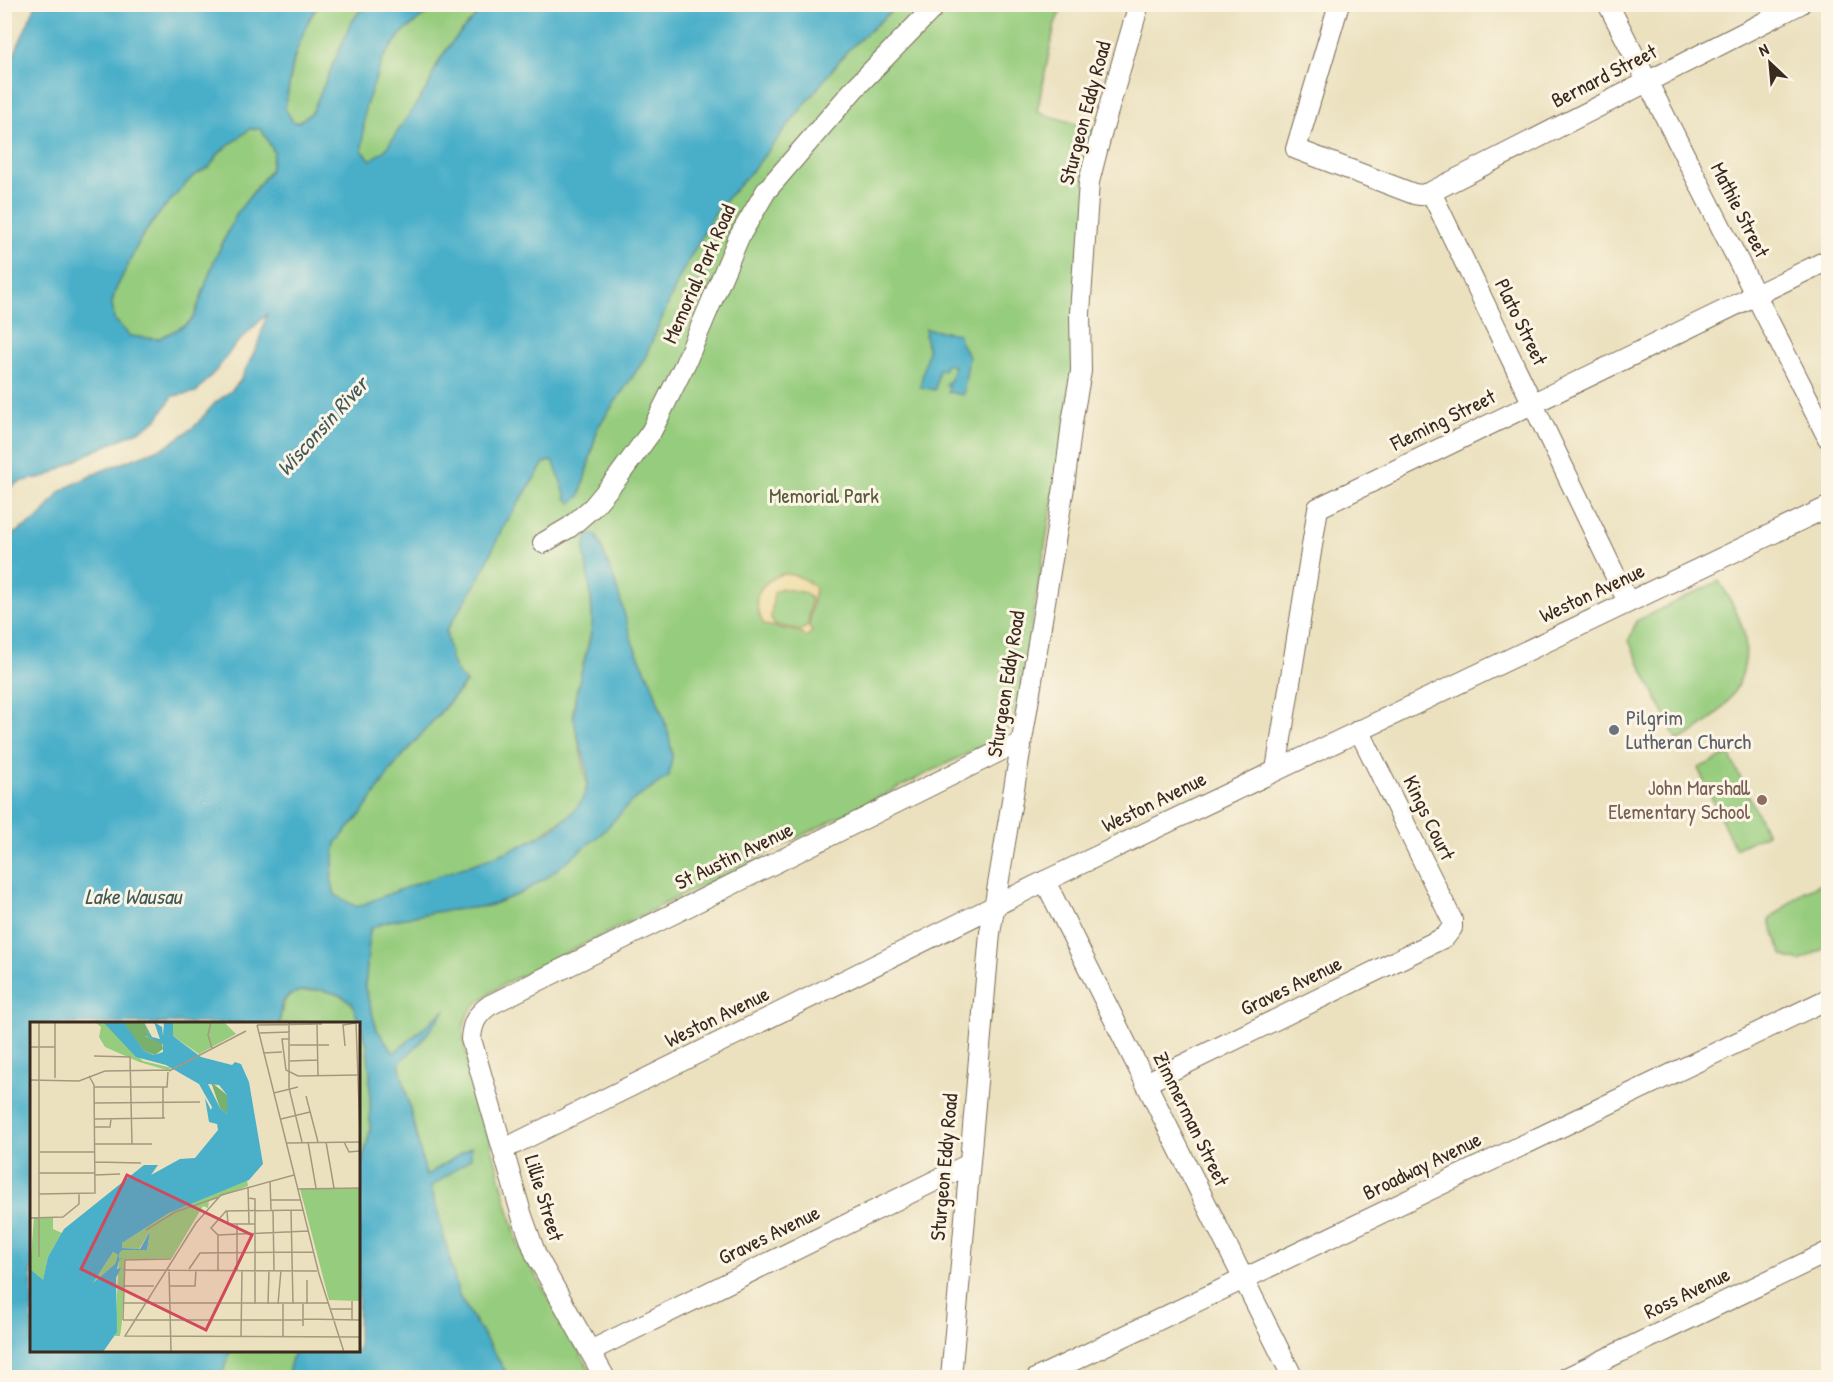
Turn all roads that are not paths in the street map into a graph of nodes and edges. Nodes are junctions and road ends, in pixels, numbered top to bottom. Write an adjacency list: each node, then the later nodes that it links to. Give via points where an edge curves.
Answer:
1 (937, 4): 13 (street, Memorial Park Road, via 855,88 766,191 739,237 651,432 593,507)
2 (1139, 4): 16 (street, Sturgeon Eddy Road, via 1089,182 1080,313 1080,382)
3 (1339, 4): 7 (street, via 1296,149 1414,194)
4 (1608, 4): 6 (street, Mathie Street)
5 (1800, 4): 6 (street, Bernard Street)
6 (1647, 81): 7 (street, Bernard Street); 9 (street, Mathie Street)
7 (1431, 192): 10 (street, Plato Street)
8 (1828, 260): 9 (street, Fleming Street)
9 (1757, 295): 10 (street, Fleming Street); 11 (street, Mathie Street)
10 (1533, 403): 14 (street, Plato Street); 17 (street, Fleming Street, via 1318,508)
11 (1828, 438)
12 (1828, 507): 14 (street, Weston Avenue)
13 (543, 543)
14 (1628, 602): 15 (street, Weston Avenue)
15 (1359, 730): 17 (street, Weston Avenue); 20 (street, Kings Court, via 1452,920)
16 (1020, 745): 19 (street, Sturgeon Eddy Road); 22 (street, St Austin Avenue, via 1002,750 531,984 490,1005)
17 (1276, 770): 18 (street, Weston Avenue)
18 (1045, 881): 19 (street, Weston Avenue); 23 (street, Zimmerman Street)
19 (993, 907): 24 (street, Weston Avenue); 25 (street, Sturgeon Eddy Road)
20 (1452, 928): 23 (street, Graves Avenue, via 1445,937)
21 (1828, 999): 27 (street, Broadway Avenue)
22 (475, 1020): 24 (street, Lillie Street, via 471,1039)
23 (1146, 1083): 27 (street, Zimmerman Street)
24 (504, 1149): 28 (street, Lillie Street, via 536,1256)
25 (969, 1164): 28 (street, Graves Avenue); 30 (street, Sturgeon Eddy Road)
26 (1828, 1252): 33 (street, Ross Avenue)
27 (1244, 1279): 31 (street, Broadway Avenue); 32 (street, Zimmerman Street)
28 (590, 1351): 29 (street, Lillie Street)
29 (605, 1377)
30 (951, 1377)
31 (1037, 1377)
32 (1293, 1377)
33 (1566, 1377)

